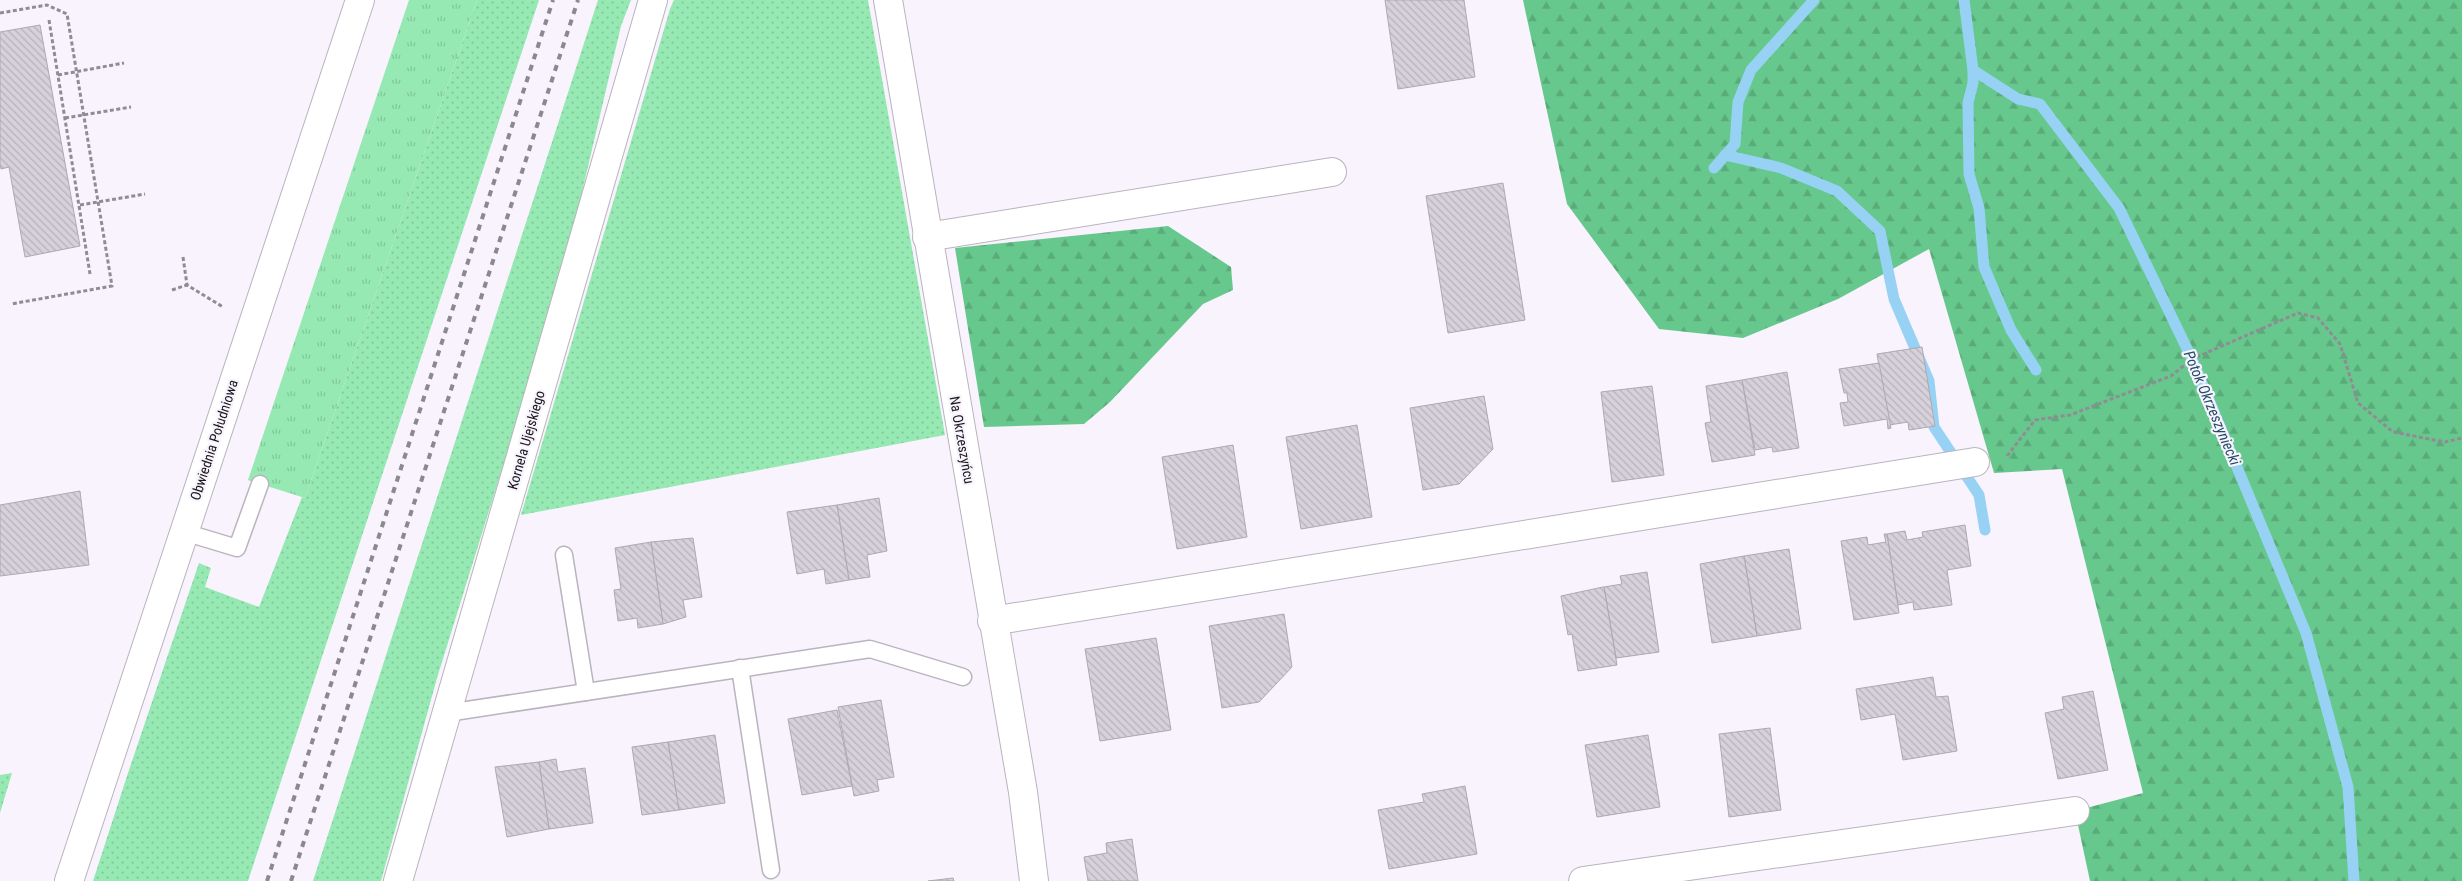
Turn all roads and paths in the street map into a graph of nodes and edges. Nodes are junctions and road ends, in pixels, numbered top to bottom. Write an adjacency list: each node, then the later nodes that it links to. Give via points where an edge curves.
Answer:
1 (360, 0): 27 (street, Obwiednia Południowa)
2 (653, 0): 33 (street, Kornela Ujejskiego)
3 (888, 0): 16 (street, Na Okrzeszyńcu)
4 (0, 13): 7 (path, via 47,5 67,14)
5 (49, 20): 8 (path)
6 (124, 63): 7 (path)
7 (77, 72): 8 (path); 10 (path)
8 (58, 75): 11 (path)
9 (132, 107): 10 (path)
10 (84, 115): 11 (path); 14 (path)
11 (65, 118): 15 (path)
12 (1332, 172): 16 (street)
13 (145, 194): 14 (path)
14 (98, 202): 15 (path); 21 (path, via 112,286)
15 (80, 206): 18 (path)
16 (927, 237): 29 (street, Na Okrzeszyńcu)
17 (183, 257): 19 (path)
18 (90, 274)
19 (186, 285): 20 (path); 22 (path)
20 (172, 290)
21 (11, 304)
22 (224, 307)
23 (2462, 438): 24 (path, via 2445,442 2393,432 2358,403 2340,344 2318,318 2298,313 2192,359 2171,376 2070,415 2035,420)
24 (2006, 458)
25 (1975, 462): 29 (street)
26 (260, 484): 27 (lane, via 237,548)
27 (184, 532): 36 (street, Obwiednia Południowa)
28 (564, 554): 32 (lane)
29 (992, 621): 38 (street, Na Okrzeszyńcu, via 1023,792)
30 (740, 668): 31 (lane, via 870,649); 32 (lane); 35 (lane)
31 (963, 677)
32 (586, 692): 33 (lane)
33 (447, 713): 37 (street, Kornela Ujejskiego)
34 (2075, 811): 39 (street)
35 (771, 870)
36 (70, 881)
37 (398, 881)
38 (1034, 881)
39 (1583, 881)

